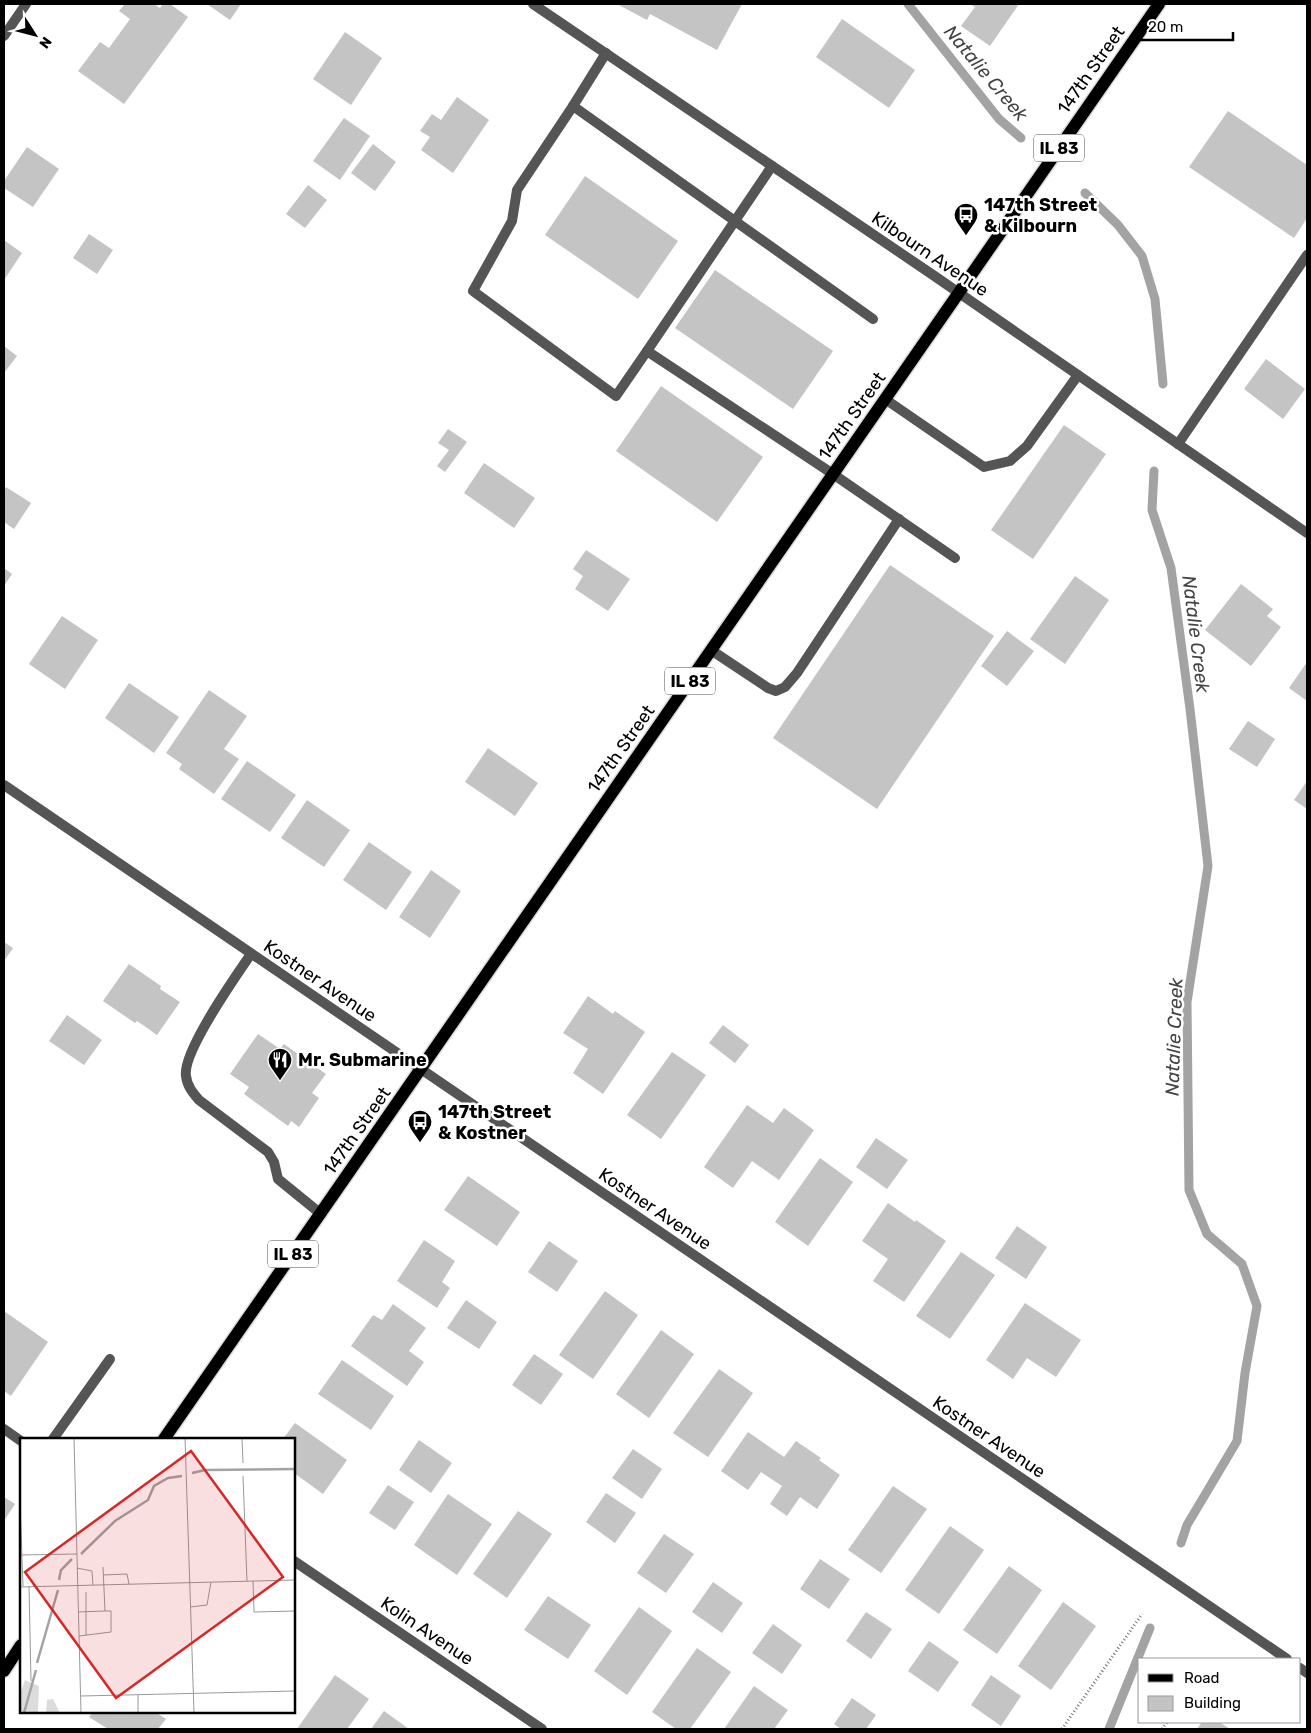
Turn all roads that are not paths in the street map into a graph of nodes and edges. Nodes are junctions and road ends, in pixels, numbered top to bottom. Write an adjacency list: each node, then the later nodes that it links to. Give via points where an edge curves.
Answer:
1 (26, 4): 4 (street)
2 (533, 4): 5 (street, Kilbourn Avenue)
3 (1159, 4): 10 (main road, 147th Street / IL 83)
4 (4, 36)
5 (606, 54): 6 (street); 7 (street, Kilbourn Avenue)
6 (573, 106): 8 (street); 12 (street, via 517,190 512,221 473,291 616,396)
7 (772, 166): 8 (street); 10 (street, Kilbourn Avenue)
8 (735, 221): 11 (street); 12 (street)
9 (1307, 255): 15 (street)
10 (958, 293): 13 (street, Kilbourn Avenue); 14 (main road, 147th Street / IL 83)
11 (873, 319)
12 (647, 351): 16 (street)
13 (1078, 375): 14 (street, via 1027,446 1010,461 984,467); 15 (street, Kilbourn Avenue)
14 (885, 399): 16 (main road, 147th Street / IL 83)
15 (1178, 444): 18 (street, Kilbourn Avenue)
16 (833, 474): 17 (street); 20 (main road, 147th Street / IL 83)
17 (899, 519): 19 (street); 20 (street, via 785,687 776,691 768,688)
18 (1307, 532)
19 (955, 558)
20 (711, 650): 23 (main road, 147th Street / IL 83)
21 (4, 785): 22 (street, Kostner Avenue)
22 (251, 954): 23 (street, Kostner Avenue); 24 (street, via 206,1023 185,1075 199,1100 268,1152 278,1178)
23 (421, 1069): 24 (main road, 147th Street / IL 83); 32 (street, Kostner Avenue)
24 (321, 1214): 28 (main road, 147th Street / IL 83)
25 (110, 1359): 27 (street)
26 (4, 1429): 29 (street)
27 (55, 1438)
28 (165, 1438)
29 (20, 1440)
30 (295, 1562): 34 (street, Kolin Avenue)
31 (20, 1646): 33 (main road)
32 (1286, 1658)
33 (4, 1670)
34 (542, 1729)

